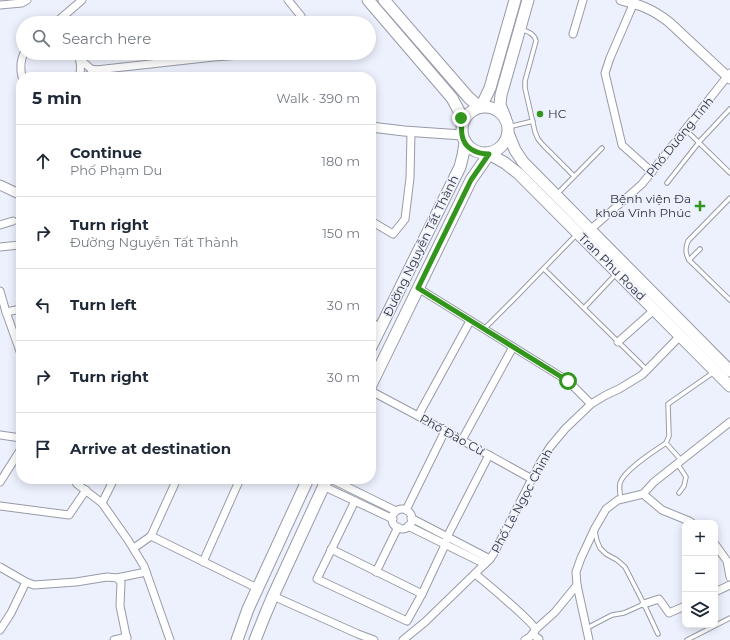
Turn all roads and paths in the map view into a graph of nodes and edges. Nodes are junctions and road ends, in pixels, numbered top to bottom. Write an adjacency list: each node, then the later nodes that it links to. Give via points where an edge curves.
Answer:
1 (27, 0): 11 (street, via 22,3)
2 (82, 0): 12 (street)
3 (288, 0): 13 (street)
4 (368, 0): 32 (main road, via 452,98 460,113)
5 (384, 0): 25 (main road, via 469,98)
6 (516, 0): 25 (main road, via 490,88)
7 (528, 0): 14 (main road)
8 (583, 0): 15 (street)
9 (621, 0): 10 (street)
10 (634, 2): 24 (street, via 660,16); 36 (street, via 605,73 622,145)
11 (0, 5)
12 (65, 16)
13 (301, 16)
14 (520, 29): 27 (lane, via 531,33 536,40 525,81); 28 (main road, via 500,100)
15 (573, 34)
16 (22, 60): 21 (street)
17 (79, 60): 22 (street)
18 (82, 60): 20 (street, via 91,69)
19 (188, 60): 20 (street)
20 (96, 70): 23 (street)
21 (21, 72)
22 (81, 72)
23 (93, 72)
24 (729, 76): 30 (street, Phố Dương Tĩnh)
25 (481, 107): 28 (main road, via 500,112); 32 (main road, via 469,113 465,119)
26 (730, 109): 33 (lane)
27 (533, 121): 28 (lane); 38 (lane, via 535,132 543,146)
28 (507, 126): 35 (main road, via 506,140 496,151); 42 (main road, Tran Phu Road, via 513,147 520,158)
29 (376, 128): 31 (street)
30 (686, 130): 33 (lane); 36 (street, Phố Dương Tĩnh)
31 (411, 132): 32 (street); 45 (street, via 410,178 405,219 393,234)
32 (463, 135): 35 (main road, via 470,148 482,154); 63 (main road, Đường Nguyễn Tất Thành, via 460,167)
33 (699, 142): 37 (lane); 39 (lane)
34 (602, 148): 38 (lane)
35 (489, 154): 48 (main road, Tran Phu Road, via 519,174); 55 (main road, Đường Nguyễn Tất Thành, via 471,180)
36 (652, 172): 47 (street, Phố Dương Tĩnh)
37 (730, 173)
38 (574, 176): 42 (lane)
39 (667, 183)
40 (1, 187): 41 (street)
41 (16, 192)
42 (556, 195): 47 (main road, Tran Phu Road)
43 (730, 198): 52 (lane, via 688,241 685,254)
44 (13, 221): 46 (street)
45 (376, 224)
46 (0, 225)
47 (590, 230): 71 (main road, Tran Phu Road)
48 (578, 233): 53 (lane); 54 (main road, Tran Phu Road)
49 (16, 245): 50 (street)
50 (0, 247)
51 (700, 249): 52 (lane)
52 (689, 260): 57 (lane)
53 (544, 269): 58 (lane); 64 (lane)
54 (617, 272): 58 (lane); 60 (main road, Tran Phu Road)
55 (418, 288): 62 (street); 72 (main road, Đường Nguyễn Tất Thành)
56 (0, 290): 61 (street)
57 (730, 300)
58 (584, 308): 67 (lane)
59 (16, 310): 61 (street)
60 (654, 310): 65 (main road, Tran Phu Road); 67 (street)
61 (6, 312): 66 (street)
62 (470, 321): 64 (street); 76 (street)
63 (376, 325)
64 (484, 329): 68 (street)
65 (680, 336): 69 (street, Phố Lê Ngọc Chinh); 70 (main road, Tran Phu Road)
66 (16, 340)
67 (618, 342): 69 (lane)
68 (513, 347): 75 (street, via 568,381); 81 (street)
69 (647, 370): 75 (street, Phố Lê Ngọc Chinh, via 630,383)
70 (715, 371): 73 (main road, Tran Phu Road); 82 (lane, via 668,404 669,436)
71 (730, 371)
72 (376, 374)
73 (730, 386)
74 (376, 395): 76 (street, Phố Đào Cừ)
75 (591, 404): 86 (street, Phố Lê Ngọc Chinh, via 550,446)
76 (418, 416): 78 (street, Phố Đào Cừ)
77 (730, 422): 85 (street)
78 (445, 431): 81 (street, Phố Đào Cừ); 103 (street)
79 (0, 435): 80 (street)
80 (16, 437)
81 (462, 440): 83 (street, Phố Đào Cừ)
82 (666, 443): 85 (lane); 99 (lane, via 627,472 620,483)
83 (489, 455): 86 (street, Phố Đào Cừ); 112 (street)
84 (16, 457): 87 (street)
85 (679, 462): 97 (lane, via 686,477); 98 (street)
86 (532, 479): 118 (street, Phố Lê Ngọc Chinh)
87 (0, 482)
88 (78, 484): 96 (street)
89 (112, 484): 101 (street)
90 (175, 484): 111 (street)
91 (238, 484): 117 (street)
92 (306, 484): 128 (main road)
93 (324, 484): 131 (main road)
94 (330, 484): 100 (street)
95 (332, 484): 104 (street)
96 (86, 490): 101 (street); 102 (street, via 69,515)
97 (679, 493)
98 (643, 494): 99 (street); 107 (street, via 662,510)
99 (621, 499): 110 (street, via 606,510)
100 (355, 501): 106 (street); 116 (street)
101 (102, 503): 114 (street)
102 (0, 506)
103 (406, 510): 104 (street); 105 (street)
104 (396, 511): 106 (street)
105 (412, 518): 108 (street); 112 (street)
106 (393, 519): 109 (street)
107 (687, 520)
108 (408, 526): 109 (street); 113 (street)
109 (398, 527): 121 (street)
110 (595, 528): 126 (street, via 576,572); 132 (lane, via 600,548 625,568)
111 (151, 536): 114 (street); 117 (street)
112 (447, 537): 113 (street); 118 (street)
113 (445, 545): 118 (street); 130 (street)
114 (134, 548): 120 (street)
115 (718, 548): 123 (street, via 727,561)
116 (331, 549): 121 (street); 130 (street, via 316,579 407,621)
117 (203, 562): 128 (street)
118 (488, 562): 122 (street, Phố Lê Ngọc Chinh)
119 (0, 567): 125 (street)
120 (146, 572): 124 (street); 141 (street)
121 (376, 572): 130 (street)
122 (475, 574): 137 (street, via 521,613 533,626); 145 (street, Phố Lê Ngọc Chinh)
123 (730, 577)
124 (117, 578): 125 (street, via 34,585); 139 (street, via 121,582 120,606)
125 (26, 582): 135 (street, via 11,614)
126 (577, 585): 136 (street); 137 (street)
127 (730, 585): 129 (street)
128 (257, 588): 142 (main road)
129 (718, 591)
130 (422, 594)
131 (273, 596): 143 (main road); 144 (street)
132 (644, 604): 133 (street, via 659,599 669,613); 136 (lane, via 624,613 612,615); 138 (lane)
133 (682, 607)
134 (730, 618): 149 (lane)
135 (0, 628)
136 (587, 628): 148 (street)
137 (534, 632): 146 (street); 147 (street)
138 (658, 634)
139 (127, 638): 140 (street)
140 (114, 640)
141 (170, 640)
142 (237, 640)
143 (255, 640)
144 (374, 640)
145 (403, 640)
146 (525, 640)
147 (539, 640)
148 (589, 640)
149 (687, 640)

